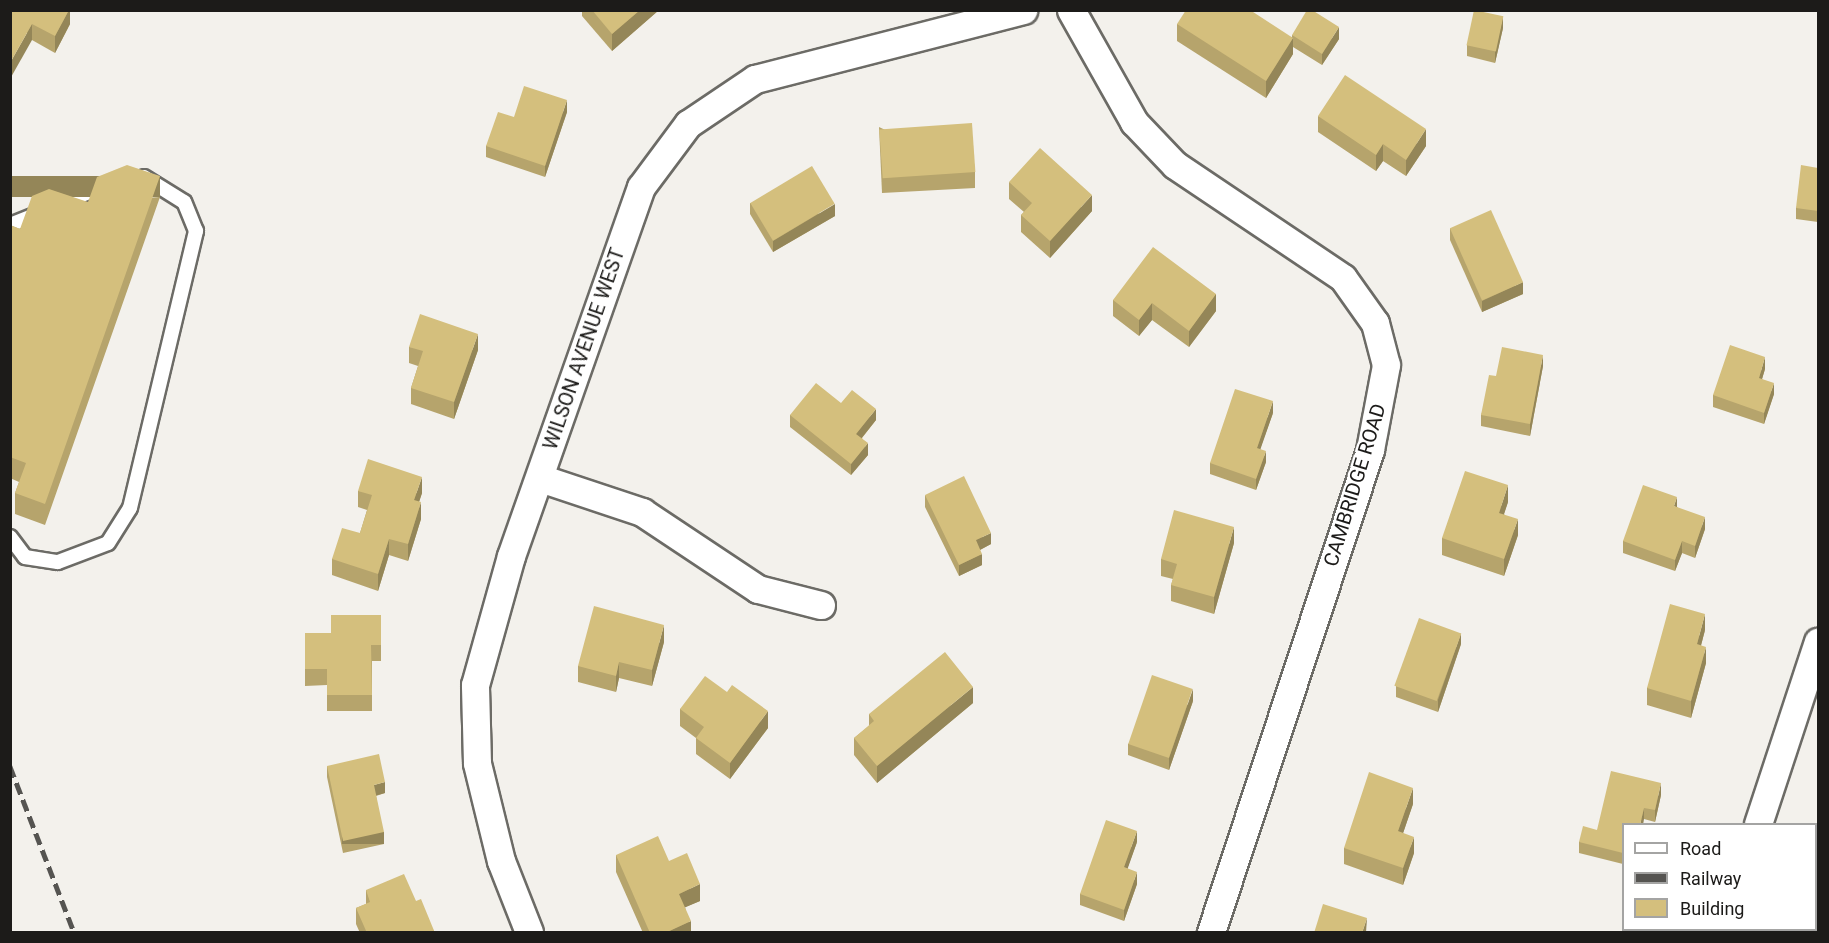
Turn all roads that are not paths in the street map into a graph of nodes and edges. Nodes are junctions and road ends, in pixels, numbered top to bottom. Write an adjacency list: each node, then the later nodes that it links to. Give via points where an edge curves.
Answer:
1 (1023, 10): 4 (street, WILSON AVENUE WEST, via 771,73 719,99 688,124 641,187)
2 (1071, 10): 10 (street, CAMBRIDGE ROAD, via 1134,122 1175,165 1343,278 1375,323 1386,365 1370,450)
3 (10, 225): 5 (lane, via 125,177 151,177 184,202 196,231 130,508 108,543 58,562 25,557)
4 (540, 478): 6 (street, via 642,512 758,589); 9 (street, WILSON AVENUE WEST, via 484,644 473,724 501,861)
5 (10, 537)
6 (821, 605)
7 (1818, 642): 8 (street)
8 (1759, 823)
9 (529, 933)
10 (1211, 933)

